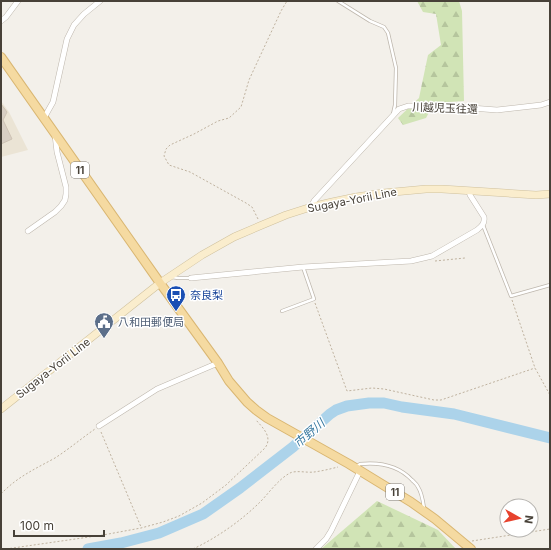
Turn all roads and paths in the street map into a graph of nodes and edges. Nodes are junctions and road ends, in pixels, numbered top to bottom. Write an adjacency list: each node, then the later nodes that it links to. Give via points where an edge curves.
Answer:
1 (18, 1): 5 (street)
2 (100, 1): 9 (street, via 74,25 67,39 53,102)
3 (287, 1): 14 (path, via 249,80 241,107 229,118 218,121 170,146 164,156 169,165 190,172 252,207)
4 (338, 1): 8 (lane, via 384,27 388,33 396,68)
5 (1, 21)
6 (1, 57): 9 (main road, 11)
7 (550, 102): 8 (street, 川越児玉往還, via 497,110 408,106 399,109)
8 (392, 116): 13 (street, 川越児玉往還)
9 (44, 118): 10 (main road, 11)
10 (55, 133): 16 (street, via 66,187 65,200 55,212); 22 (main road, 11)
11 (469, 191): 12 (main road, Sugaya-Yorii Line); 13 (main road, Sugaya-Yorii Line, via 403,191 356,197); 15 (street, via 484,217)
12 (550, 194)
13 (311, 207): 14 (main road, Sugaya-Yorii Line)
14 (262, 225): 20 (main road, Sugaya-Yorii Line, via 218,246)
15 (483, 225): 19 (street, via 425,258); 24 (lane)
16 (28, 231)
17 (465, 258): 18 (path)
18 (433, 262)
19 (303, 267): 21 (street); 25 (lane)
20 (170, 276): 21 (lane); 22 (main road, Sugaya-Yorii Line)
21 (192, 278)
22 (160, 283): 27 (main road, 11); 30 (main road, Sugaya-Yorii Line)
23 (550, 285): 24 (lane)
24 (510, 296): 28 (path)
25 (314, 299): 26 (lane); 28 (path, via 347,391 384,389 440,400)
26 (282, 311)
27 (218, 363): 32 (street, via 158,389); 33 (main road, 11, via 229,381 256,410)
28 (535, 368): 29 (path)
29 (550, 395)
30 (1, 409)
31 (256, 418): 36 (path, via 268,437 265,448 226,485 202,503 179,516)
32 (99, 426): 34 (path, via 55,457 28,472); 36 (path)
33 (355, 468): 35 (main road, 11); 35 (lane, via 360,464 377,463 396,468 418,486); 40 (path, via 291,473 256,506); 41 (street, via 331,531)
34 (1, 494)
35 (424, 510): 38 (main road, 11)
36 (142, 528): 39 (path)
37 (550, 529): 38 (path, via 475,540)
38 (469, 547)
39 (6, 549)
40 (193, 549)
41 (316, 549)

